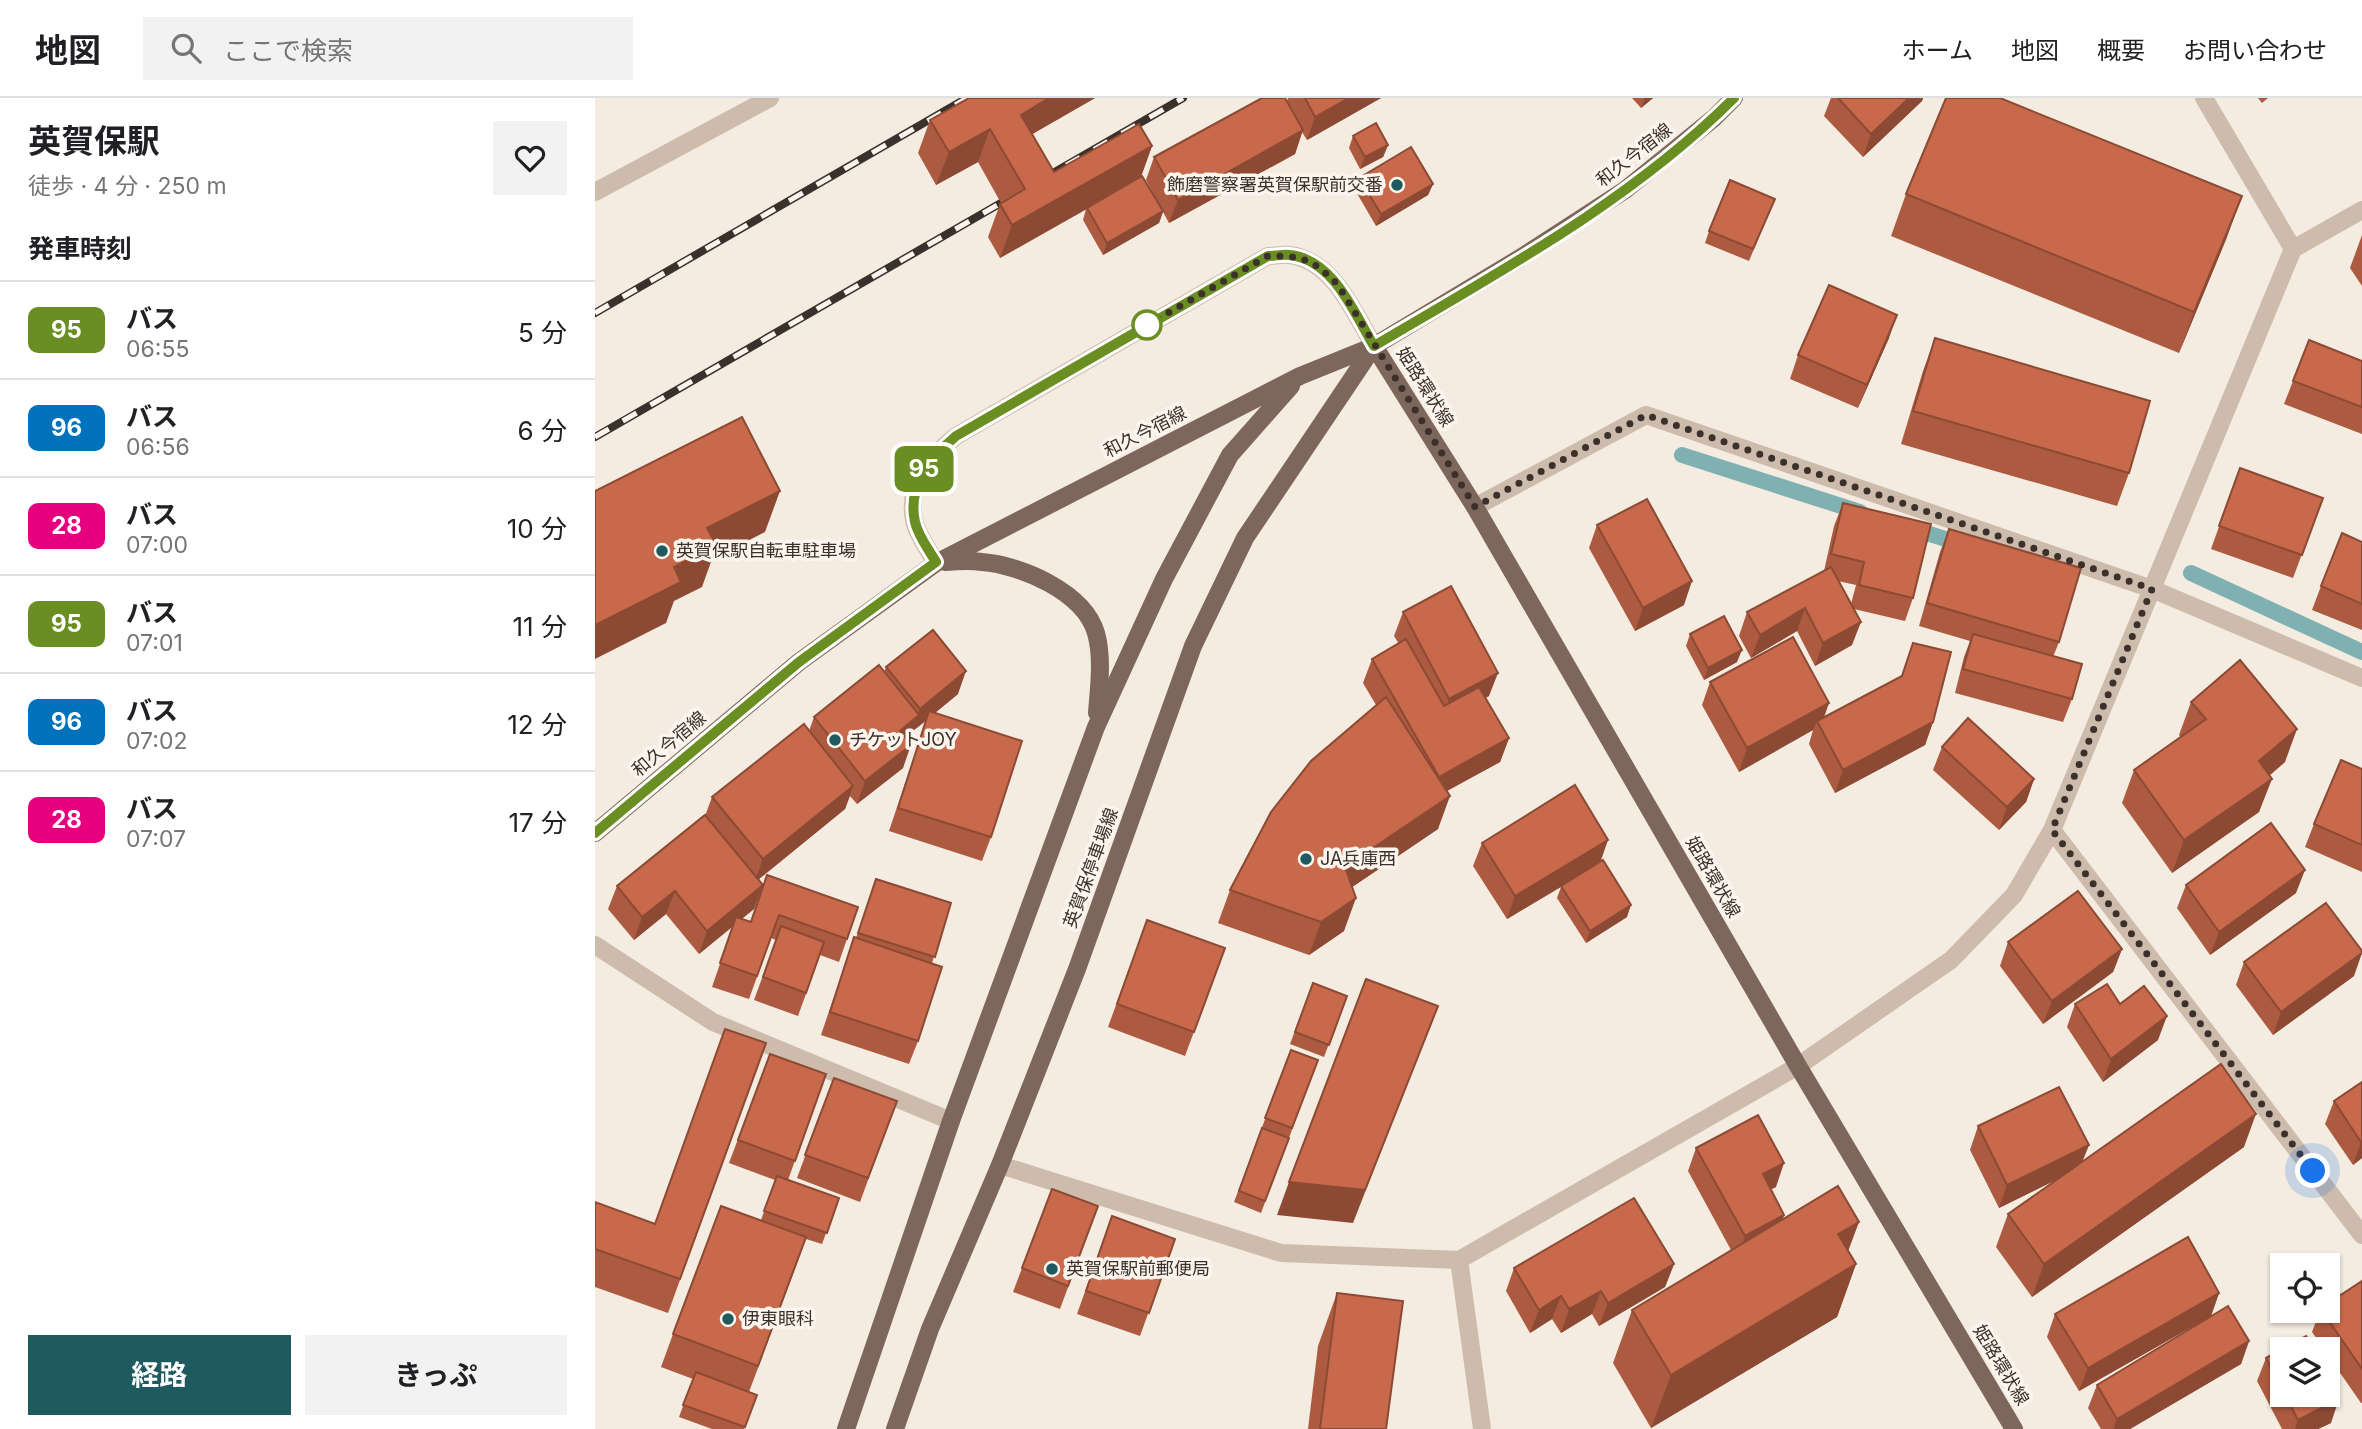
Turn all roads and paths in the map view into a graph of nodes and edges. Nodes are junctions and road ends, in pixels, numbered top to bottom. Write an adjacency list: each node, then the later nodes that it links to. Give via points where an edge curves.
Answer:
1 (770, 98): 4 (street)
2 (1734, 98): 7 (main road, 和久今宿線, via 1625,190)
3 (2204, 98): 6 (street)
4 (595, 192)
5 (2362, 210): 6 (street)
6 (2293, 249): 11 (street)
7 (1374, 346): 8 (main road, 和久今宿線); 9 (main road, 姫路環状線); 10 (street, via 1324,270 1290,255 1268,256 956,436 936,453 921,475 914,498 915,524); 19 (main road, 英賀保停車場線, via 1245,538 1193,646 1077,969)
8 (1300, 376): 10 (main road, 和久今宿線); 13 (main road, via 1230,455 1164,579)
9 (1475, 507): 11 (street, via 1646,415); 17 (main road, 姫路環状線)
10 (936, 562): 13 (main road, via 984,562 1030,573 1085,612 1098,646); 15 (main road, 和久今宿線, via 799,662)
11 (2152, 589): 12 (street); 14 (street)
12 (2362, 678)
13 (1096, 727): 18 (main road)
14 (2052, 830): 17 (street, via 2014,895 1951,960); 20 (street)
15 (595, 833)
16 (595, 945): 18 (street, via 713,1022)
17 (1798, 1066): 21 (street); 25 (main road, 姫路環状線)
18 (951, 1121): 22 (main road)
19 (1000, 1165): 21 (street, via 1281,1253); 23 (main road, 英賀保停車場線, via 930,1329)
20 (2362, 1235)
21 (1459, 1261): 24 (street)
22 (846, 1429)
23 (895, 1429)
24 (1482, 1429)
25 (2014, 1429)

